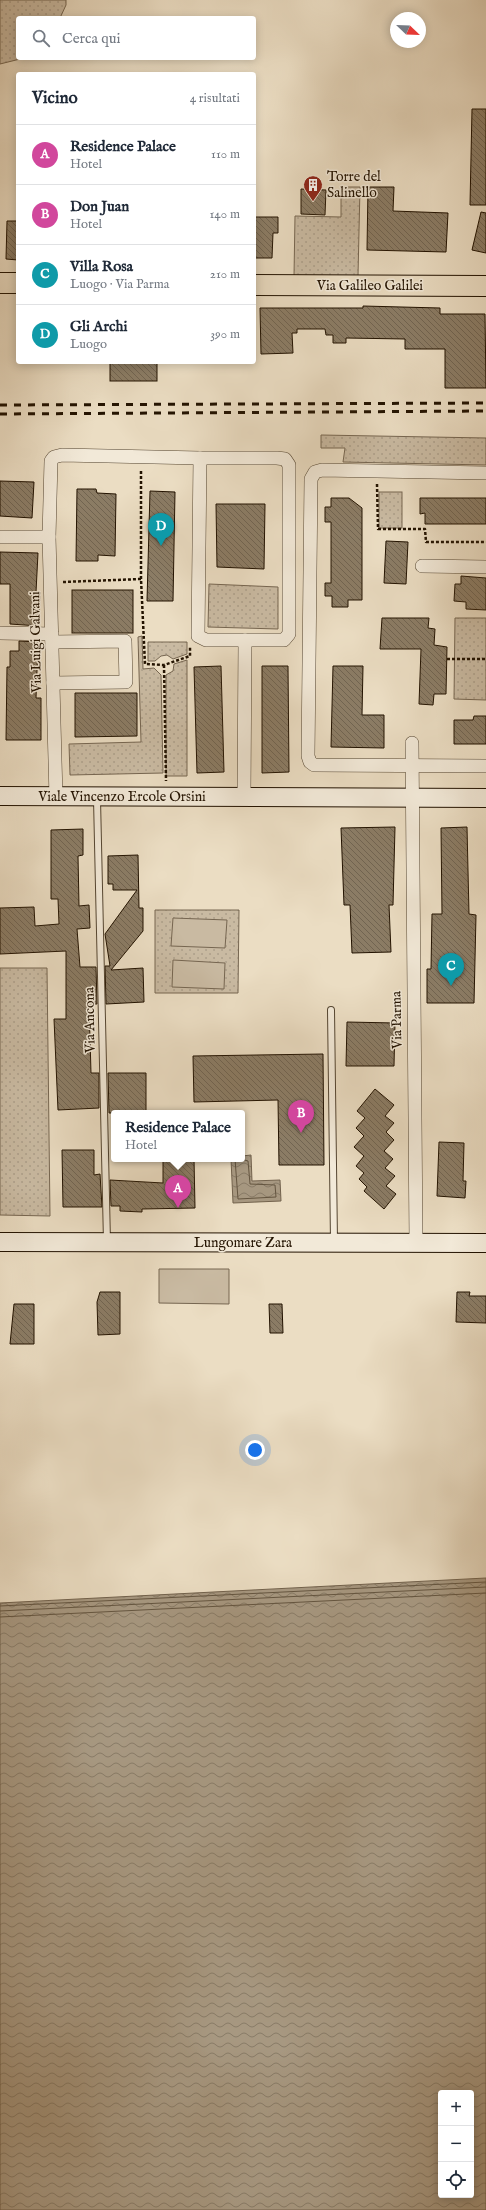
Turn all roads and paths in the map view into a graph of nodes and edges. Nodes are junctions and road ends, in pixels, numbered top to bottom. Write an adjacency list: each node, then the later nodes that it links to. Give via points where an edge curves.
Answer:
1 (0, 283): 2 (main road)
2 (16, 283)
3 (256, 285): 4 (main road, Via Galileo Galilei)
4 (486, 286)
5 (141, 456): 6 (street); 10 (street, Via Luigi Galvani, via 54,457 50,468); 14 (path)
6 (200, 458): 17 (street); 19 (street, via 277,458 285,459 289,465 289,634 284,640)
7 (377, 472): 8 (street); 11 (path, via 378,529 424,529 426,542); 25 (street, via 322,470 315,472 311,479 308,756 314,765)
8 (486, 473)
9 (0, 537): 10 (street)
10 (49, 537): 15 (street, Via Luigi Galvani)
11 (486, 542)
12 (422, 566): 13 (street)
13 (486, 567)
14 (141, 579): 15 (path); 22 (path, via 145,664)
15 (51, 582): 18 (street, Via Luigi Galvani)
16 (0, 633): 18 (street)
17 (198, 636): 19 (street, via 206,640); 22 (path, via 190,642 190,656)
18 (52, 638): 23 (street, Via Luigi Galvani); 23 (street, via 126,641 126,682)
19 (246, 640): 31 (street)
20 (447, 659): 21 (path)
21 (486, 659)
22 (164, 665): 30 (path)
23 (53, 683): 28 (street, Via Luigi Galvani)
24 (412, 743): 25 (street, Via Parma)
25 (411, 765): 26 (street); 32 (street, Via Parma)
26 (486, 766)
27 (0, 796): 28 (street, Viale Vincenzo Ercole Orsini)
28 (56, 796): 29 (street, Viale Vincenzo Ercole Orsini)
29 (97, 797): 30 (street, Viale Vincenzo Ercole Orsini); 36 (lane, Via Ancona)
30 (167, 797): 31 (street, Viale Vincenzo Ercole Orsini)
31 (244, 797): 32 (street, Viale Vincenzo Ercole Orsini)
32 (411, 797): 33 (street, Viale Vincenzo Ercole Orsini); 38 (street, Via Parma)
33 (486, 798)
34 (331, 1010): 37 (lane)
35 (0, 1242): 36 (street, Lungomare Zara)
36 (107, 1243): 37 (street, Lungomare Zara)
37 (334, 1243): 38 (street, Lungomare Zara)
38 (416, 1243): 39 (street, Lungomare Zara)
39 (486, 1243)

